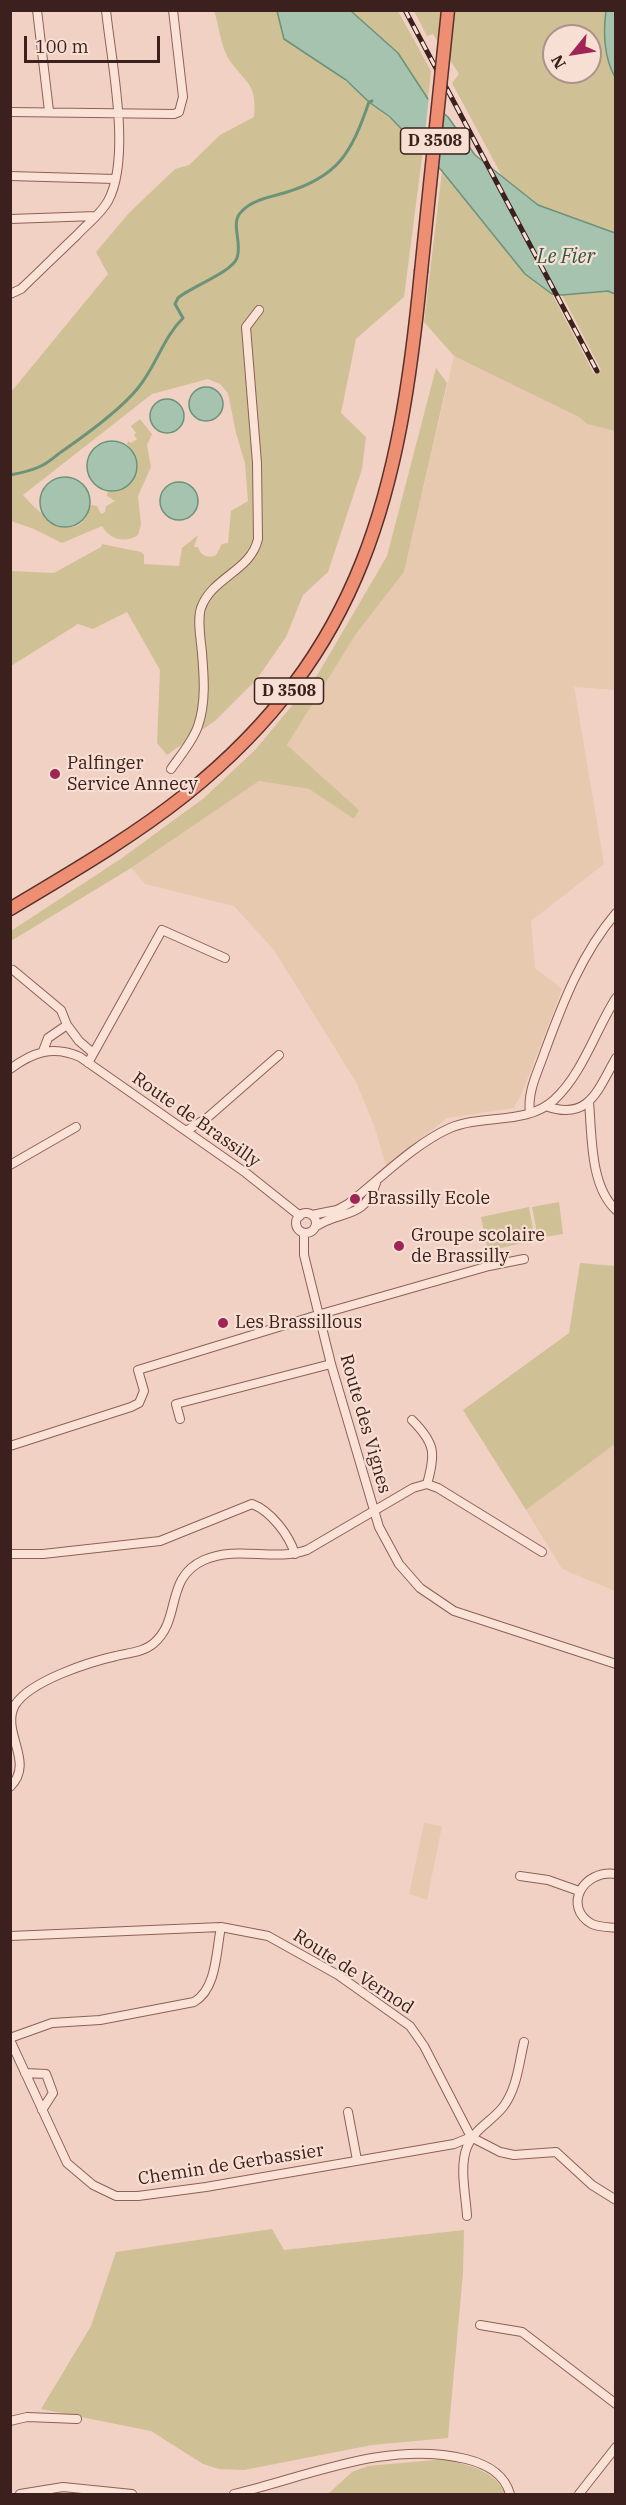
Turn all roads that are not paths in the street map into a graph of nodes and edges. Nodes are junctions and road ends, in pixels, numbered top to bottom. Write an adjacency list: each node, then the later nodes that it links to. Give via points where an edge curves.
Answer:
1 (37, 10): 5 (street)
2 (106, 10): 7 (street)
3 (173, 10): 7 (street, via 183,97 179,112)
4 (448, 10): 15 (highway, D 3508, bridge, via 403,415 380,516 358,576 319,649 272,712 215,770 145,825)
5 (49, 111): 6 (street); 7 (street)
6 (10, 112)
7 (118, 113): 9 (street)
8 (10, 176): 9 (street)
9 (115, 179): 10 (street, via 108,201)
10 (96, 216): 11 (street); 12 (street, via 21,289)
11 (10, 219)
12 (10, 294)
13 (259, 310): 14 (street, via 246,327 257,463 258,539 250,558 214,588 201,609 202,706 198,727)
14 (171, 769)
15 (10, 909)
16 (615, 913): 29 (street, via 594,942 565,1000 529,1095)
17 (225, 958): 22 (street, via 162,930)
18 (13, 970): 20 (street, via 61,1010)
19 (615, 998): 28 (street, via 570,1082)
20 (67, 1024): 21 (street, via 48,1038); 22 (street, via 86,1050)
21 (43, 1051): 25 (street, Route de Brassilly, via 71,1053); 26 (street)
22 (93, 1053): 25 (street)
23 (279, 1055): 31 (street, via 207,1118)
24 (615, 1058): 27 (street, via 603,1085)
25 (88, 1063): 31 (street, Route de Brassilly)
26 (10, 1069)
27 (589, 1102): 28 (street, via 569,1111); 34 (street, via 597,1179)
28 (546, 1106): 29 (street)
29 (530, 1113): 33 (street, via 471,1121 448,1129)
30 (76, 1127): 32 (street)
31 (186, 1131): 36 (street, Route de Brassilly)
32 (10, 1165)
33 (376, 1183): 35 (street, via 343,1207); 37 (street, via 360,1209)
34 (615, 1210)
35 (312, 1215): 36 (street); 37 (street)
36 (300, 1216): 38 (street, via 297,1225)
37 (315, 1227): 38 (street)
38 (304, 1233): 40 (street, Route des Vignes, via 304,1255)
39 (524, 1259): 40 (street)
40 (318, 1315): 41 (street, Route des Vignes); 44 (street, via 138,1370 144,1391 140,1403)
41 (331, 1364): 42 (street, via 176,1404); 46 (street, Route des Vignes)
42 (180, 1419)
43 (412, 1420): 45 (street, via 428,1437 433,1450)
44 (10, 1446)
45 (428, 1484): 46 (street, via 413,1488); 47 (street)
46 (375, 1511): 49 (street, Route des Vignes, via 315,1547); 50 (street, via 379,1527 399,1563 420,1588 446,1607)
47 (542, 1552)
48 (10, 1554): 49 (street, via 160,1541 252,1504 277,1524)
49 (295, 1554): 51 (street, Route des Vignes, via 227,1553 197,1564 183,1575 164,1630 152,1645 74,1668)
50 (615, 1664)
51 (12, 1705): 52 (street, Route des Vignes, via 11,1729 21,1766)
52 (10, 1787)
53 (615, 1874): 55 (street, via 591,1877)
54 (520, 1876): 55 (street, via 548,1880)
55 (579, 1891): 57 (street, via 580,1908 589,1922)
56 (220, 1927): 58 (street, Route de Vernod); 59 (street, via 209,1984 194,2002 100,2020 52,2023); 64 (street, Route de Vernod, via 278,1941 401,2019 424,2046)
57 (615, 1928)
58 (10, 1936)
59 (10, 2039): 61 (street, Chemin de Gerbassier)
60 (524, 2042): 64 (street, via 515,2083 503,2108)
61 (25, 2073): 62 (street, Chemin de Gerbassier); 62 (street, via 46,2074 53,2093)
62 (42, 2110): 65 (street, Chemin de Gerbassier, via 72,2168 93,2185 116,2196 206,2187)
63 (348, 2112): 65 (street)
64 (471, 2137): 65 (street, Chemin de Gerbassier, via 454,2144); 66 (street, via 508,2154 556,2152); 67 (street, via 464,2162)
65 (357, 2160)
66 (615, 2200)
67 (467, 2216)
68 (480, 2325): 69 (street, via 522,2332)
69 (615, 2404)
70 (77, 2419): 71 (street, via 27,2417)
71 (10, 2421)
72 (615, 2447): 77 (street)
73 (20, 2494): 74 (street, via 63,2487)
74 (132, 2494)
75 (234, 2494): 76 (street, via 335,2465 414,2453 450,2455 484,2464 505,2482)
76 (510, 2494)
77 (579, 2494)

